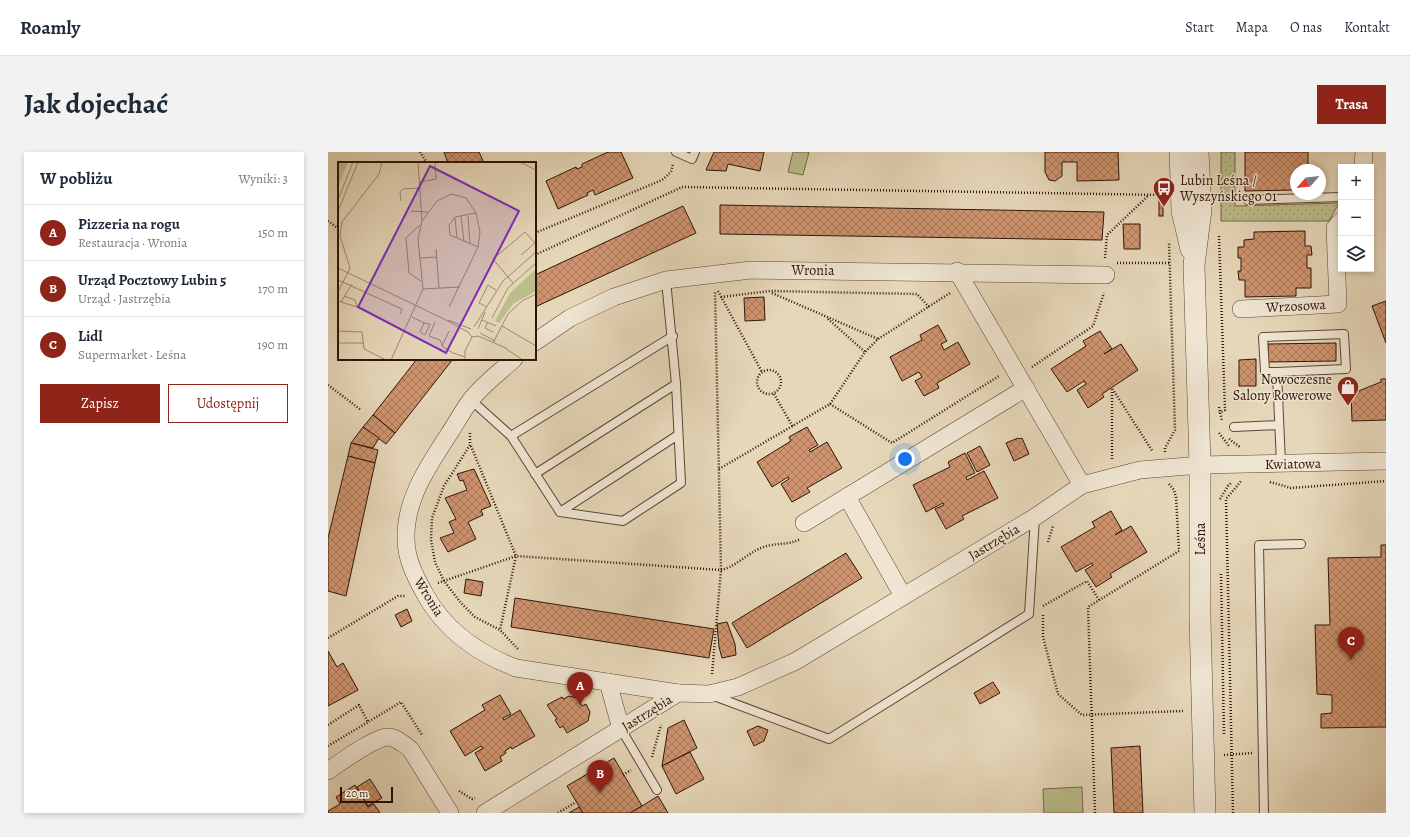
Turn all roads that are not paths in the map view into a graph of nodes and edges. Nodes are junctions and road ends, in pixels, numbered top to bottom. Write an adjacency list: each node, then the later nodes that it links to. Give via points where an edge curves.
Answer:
1 (676, 152): 2 (lane, via 692,159)
2 (695, 152)
3 (1180, 152): 10 (street, Leśna, via 1182,211)
4 (1198, 152): 10 (street, Leśna, via 1201,210)
5 (1364, 152): 6 (street)
6 (1363, 164)
7 (1338, 197): 8 (lane)
8 (1248, 200)
9 (1338, 224): 14 (street, Wrzosowa, via 1334,228 1338,304)
10 (1194, 265): 28 (street, Leśna)
11 (956, 271): 12 (street, Wronia); 13 (street, Wronia, via 751,270); 20 (street)
12 (1106, 275)
13 (666, 280): 15 (lane); 16 (street, Wronia, via 614,297 570,318)
14 (1241, 309)
15 (673, 336): 19 (lane); 25 (lane)
16 (536, 341)
17 (513, 360): 21 (street, Wronia)
18 (1277, 372): 18 (lane, via 1346,369 1344,334 1264,337 1265,372); 23 (lane)
19 (676, 384): 24 (lane); 29 (lane)
20 (1026, 388): 30 (street); 31 (street)
21 (476, 405): 25 (lane); 37 (street, Wronia, via 423,474 410,505 406,539 414,574 432,607 451,629 473,647 516,668)
22 (1234, 426): 23 (lane)
23 (1279, 426): 27 (lane)
24 (678, 435): 32 (lane); 32 (lane, via 681,482 623,521)
25 (511, 436): 29 (lane)
26 (1386, 461): 27 (street, Kwiatowa)
27 (1281, 464): 28 (street, Kwiatowa)
28 (1200, 465): 30 (street, Jastrzębia, via 1140,470); 45 (street, Leśna, via 1200,618)
29 (535, 474): 32 (lane)
30 (1082, 484): 33 (street, Jastrzębia)
31 (847, 497): 34 (street); 36 (street)
32 (560, 512)
33 (1035, 517): 36 (street, Jastrzębia); 39 (lane, via 1029,614 829,739)
34 (803, 531)
35 (1301, 544): 46 (lane, via 1259,546)
36 (903, 596): 39 (street, Jastrzębia, via 796,661 738,687)
37 (608, 682): 38 (street, Wronia); 40 (street)
38 (678, 694): 39 (street, Jastrzębia); 40 (street, Jastrzębia)
39 (709, 694)
40 (621, 729): 42 (lane); 43 (street, Jastrzębia)
41 (328, 771): 44 (street, via 378,739 388,737 402,742 411,750)
42 (657, 790)
43 (491, 811)
44 (450, 813)
45 (1205, 813)
46 (1264, 813)

